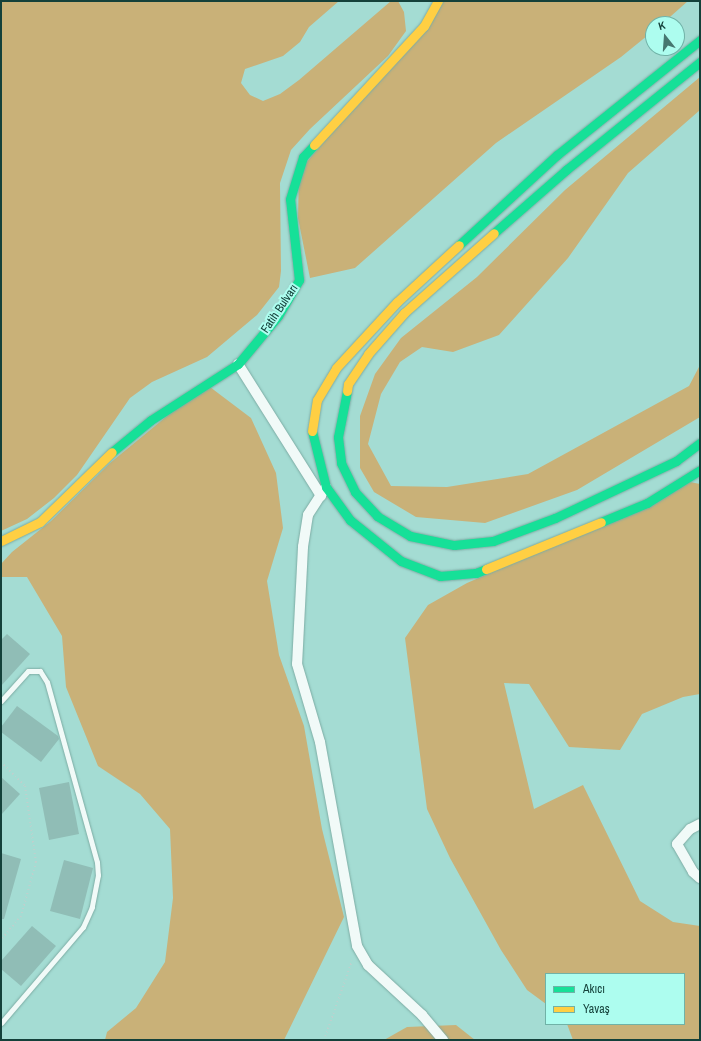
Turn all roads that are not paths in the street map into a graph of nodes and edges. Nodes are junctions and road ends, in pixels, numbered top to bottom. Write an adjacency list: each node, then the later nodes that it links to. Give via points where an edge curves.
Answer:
1 (438, 1): 4 (street, Fatih Bulvarı, via 419,31 303,157 290,199 299,280 278,316)
2 (700, 40): 7 (street, via 552,161 396,302 336,368 317,400 310,429)
3 (700, 62): 5 (street, via 561,174 404,313 368,354 348,384 338,437 340,463 355,492 377,516 410,536 454,545 492,541 555,518 676,462)
4 (238, 364): 7 (street); 8 (street, Fatih Bulvarı, via 151,420 114,450 40,522)
5 (700, 444)
6 (700, 470): 7 (street, via 647,503 545,545 476,573 440,576 401,561 350,520)
7 (324, 492): 13 (street, via 308,515 303,547 297,664 320,742 357,946 368,965 422,1015)
8 (1, 541)
9 (1, 701): 12 (lane, via 28,671 40,671 47,682 97,862 98,875 92,907 83,927)
10 (700, 824): 11 (street, via 690,830 677,844)
11 (700, 878)
12 (1, 1023)
13 (443, 1040)

